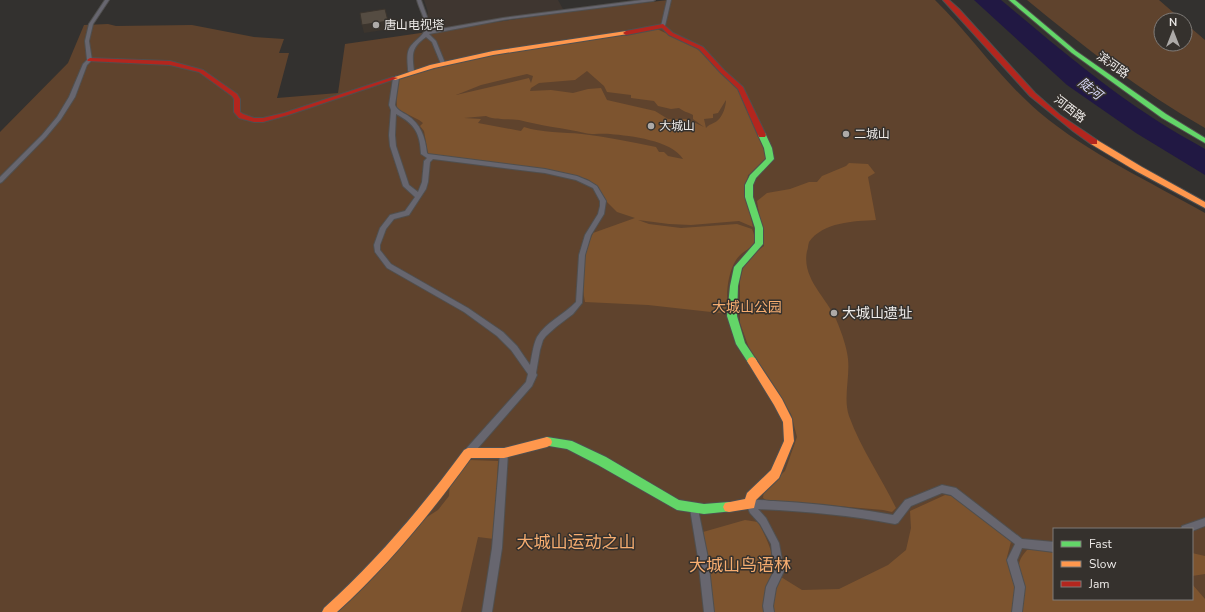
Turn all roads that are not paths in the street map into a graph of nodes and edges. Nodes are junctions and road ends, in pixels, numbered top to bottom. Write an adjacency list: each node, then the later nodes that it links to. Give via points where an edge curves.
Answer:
1 (107, 0): 11 (street, via 91,24 87,41)
2 (419, 0): 10 (street, via 428,25)
3 (653, 0): 10 (street, via 504,19)
4 (669, 0): 9 (street)
5 (946, 0): 22 (street, 河西路, via 1021,82 1056,114 1113,154)
6 (952, 0): 21 (street, 河西路, via 1037,92 1069,119 1121,154)
7 (1012, 0): 17 (street, 滨河路, via 1074,52 1164,116)
8 (1021, 0): 16 (street, 滨河路, via 1061,35 1105,68)
9 (663, 26): 12 (street, via 626,34 506,50); 26 (street, via 671,34 701,48 742,88 768,148 770,159 750,180 750,200 759,227 759,244 738,267 732,316 741,344 788,422 789,440 775,474 751,497)
10 (426, 34): 12 (street, via 434,41); 13 (street, via 410,50)
11 (90, 60): 14 (street, via 170,63 201,71 235,95 237,112 241,116 254,120 286,114); 19 (street, via 85,64 72,97 59,118)
12 (443, 63): 13 (street)
13 (411, 71): 14 (street)
14 (396, 78): 15 (street, via 392,105)
15 (394, 110): 18 (street, via 409,118 421,131 424,154); 20 (street, via 393,146 406,186)
16 (1205, 134)
17 (1205, 140)
18 (431, 158): 20 (street, via 427,162 425,182); 23 (street, via 515,167 576,178 595,187 602,202 601,214 588,235 582,255 579,303 540,340)
19 (0, 181)
20 (418, 196): 23 (street, via 407,213 392,217 383,228 377,250 389,266 466,310 500,334 514,348)
21 (1205, 201)
22 (1205, 205)
23 (533, 375): 24 (street, via 529,384)
24 (468, 453): 25 (street); 32 (street, via 421,517 387,556)
25 (504, 454): 27 (street, via 535,444 568,444 677,505); 33 (street, via 497,548)
26 (750, 504): 27 (street); 30 (street, via 795,506 867,514 894,520 908,503 942,489 952,491); 35 (street, via 775,543 779,571 771,587)
27 (694, 509): 34 (street)
28 (1205, 522): 29 (street)
29 (1188, 528)
30 (1020, 543): 31 (street); 36 (street, via 1012,560 1020,588)
31 (1053, 547)
32 (328, 612)
33 (487, 612)
34 (709, 612)
35 (769, 612)
36 (1017, 612)

